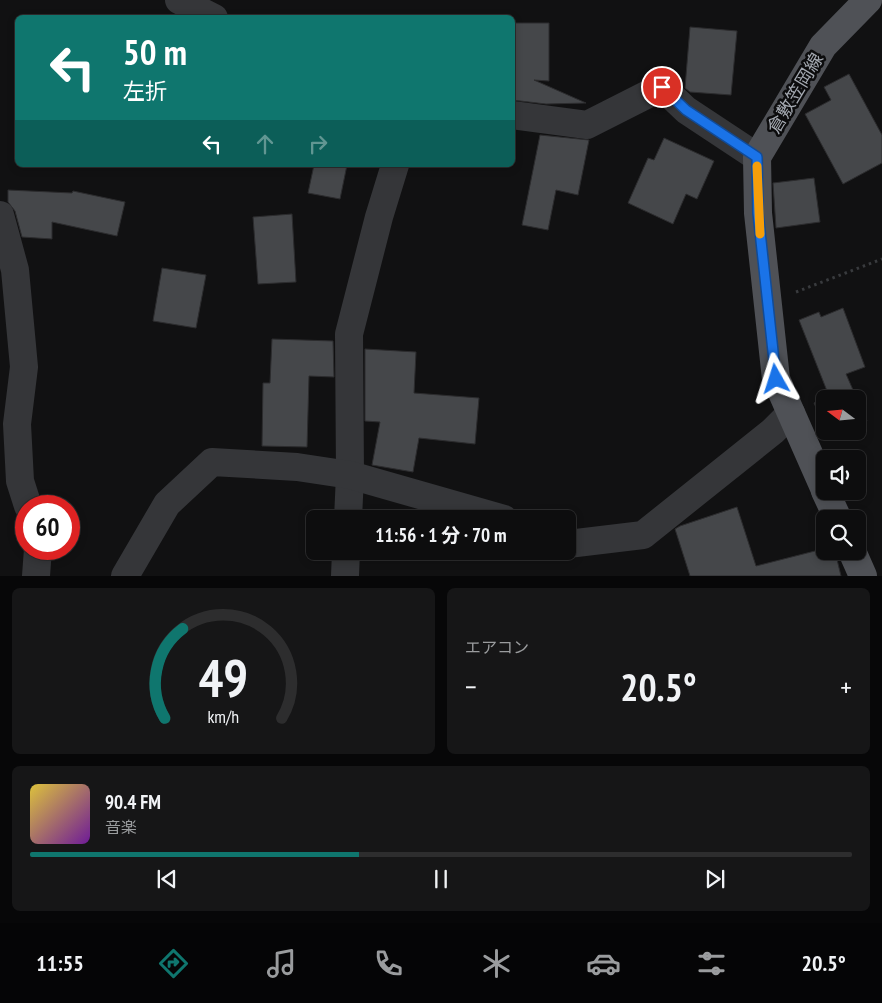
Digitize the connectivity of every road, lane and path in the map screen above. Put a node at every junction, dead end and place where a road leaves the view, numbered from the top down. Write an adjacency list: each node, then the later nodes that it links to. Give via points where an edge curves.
1 (178, 0): 3 (street)
2 (868, 0): 5 (main road, 倉敷笠岡線, via 823,46)
3 (208, 15)
4 (515, 115): 5 (street, via 587,125 662,87 686,110)
5 (757, 157): 9 (main road, via 758,213)
6 (394, 167): 12 (street, via 349,334)
7 (0, 215): 13 (street, via 15,270 24,367 17,424 20,481)
8 (882, 259): 9 (path)
9 (768, 305): 10 (main road, via 776,379)
10 (791, 414): 11 (main road); 16 (street, via 643,535)
11 (816, 471)
12 (350, 475): 14 (street); 15 (street); 21 (street, via 297,467 212,462 167,504)
13 (24, 495)
14 (348, 510)
15 (472, 510)
16 (576, 543)
17 (37, 560): 20 (street)
18 (346, 560): 22 (street)
19 (856, 560): 23 (main road)
20 (36, 576)
21 (125, 576)
22 (345, 576)
23 (863, 576)

